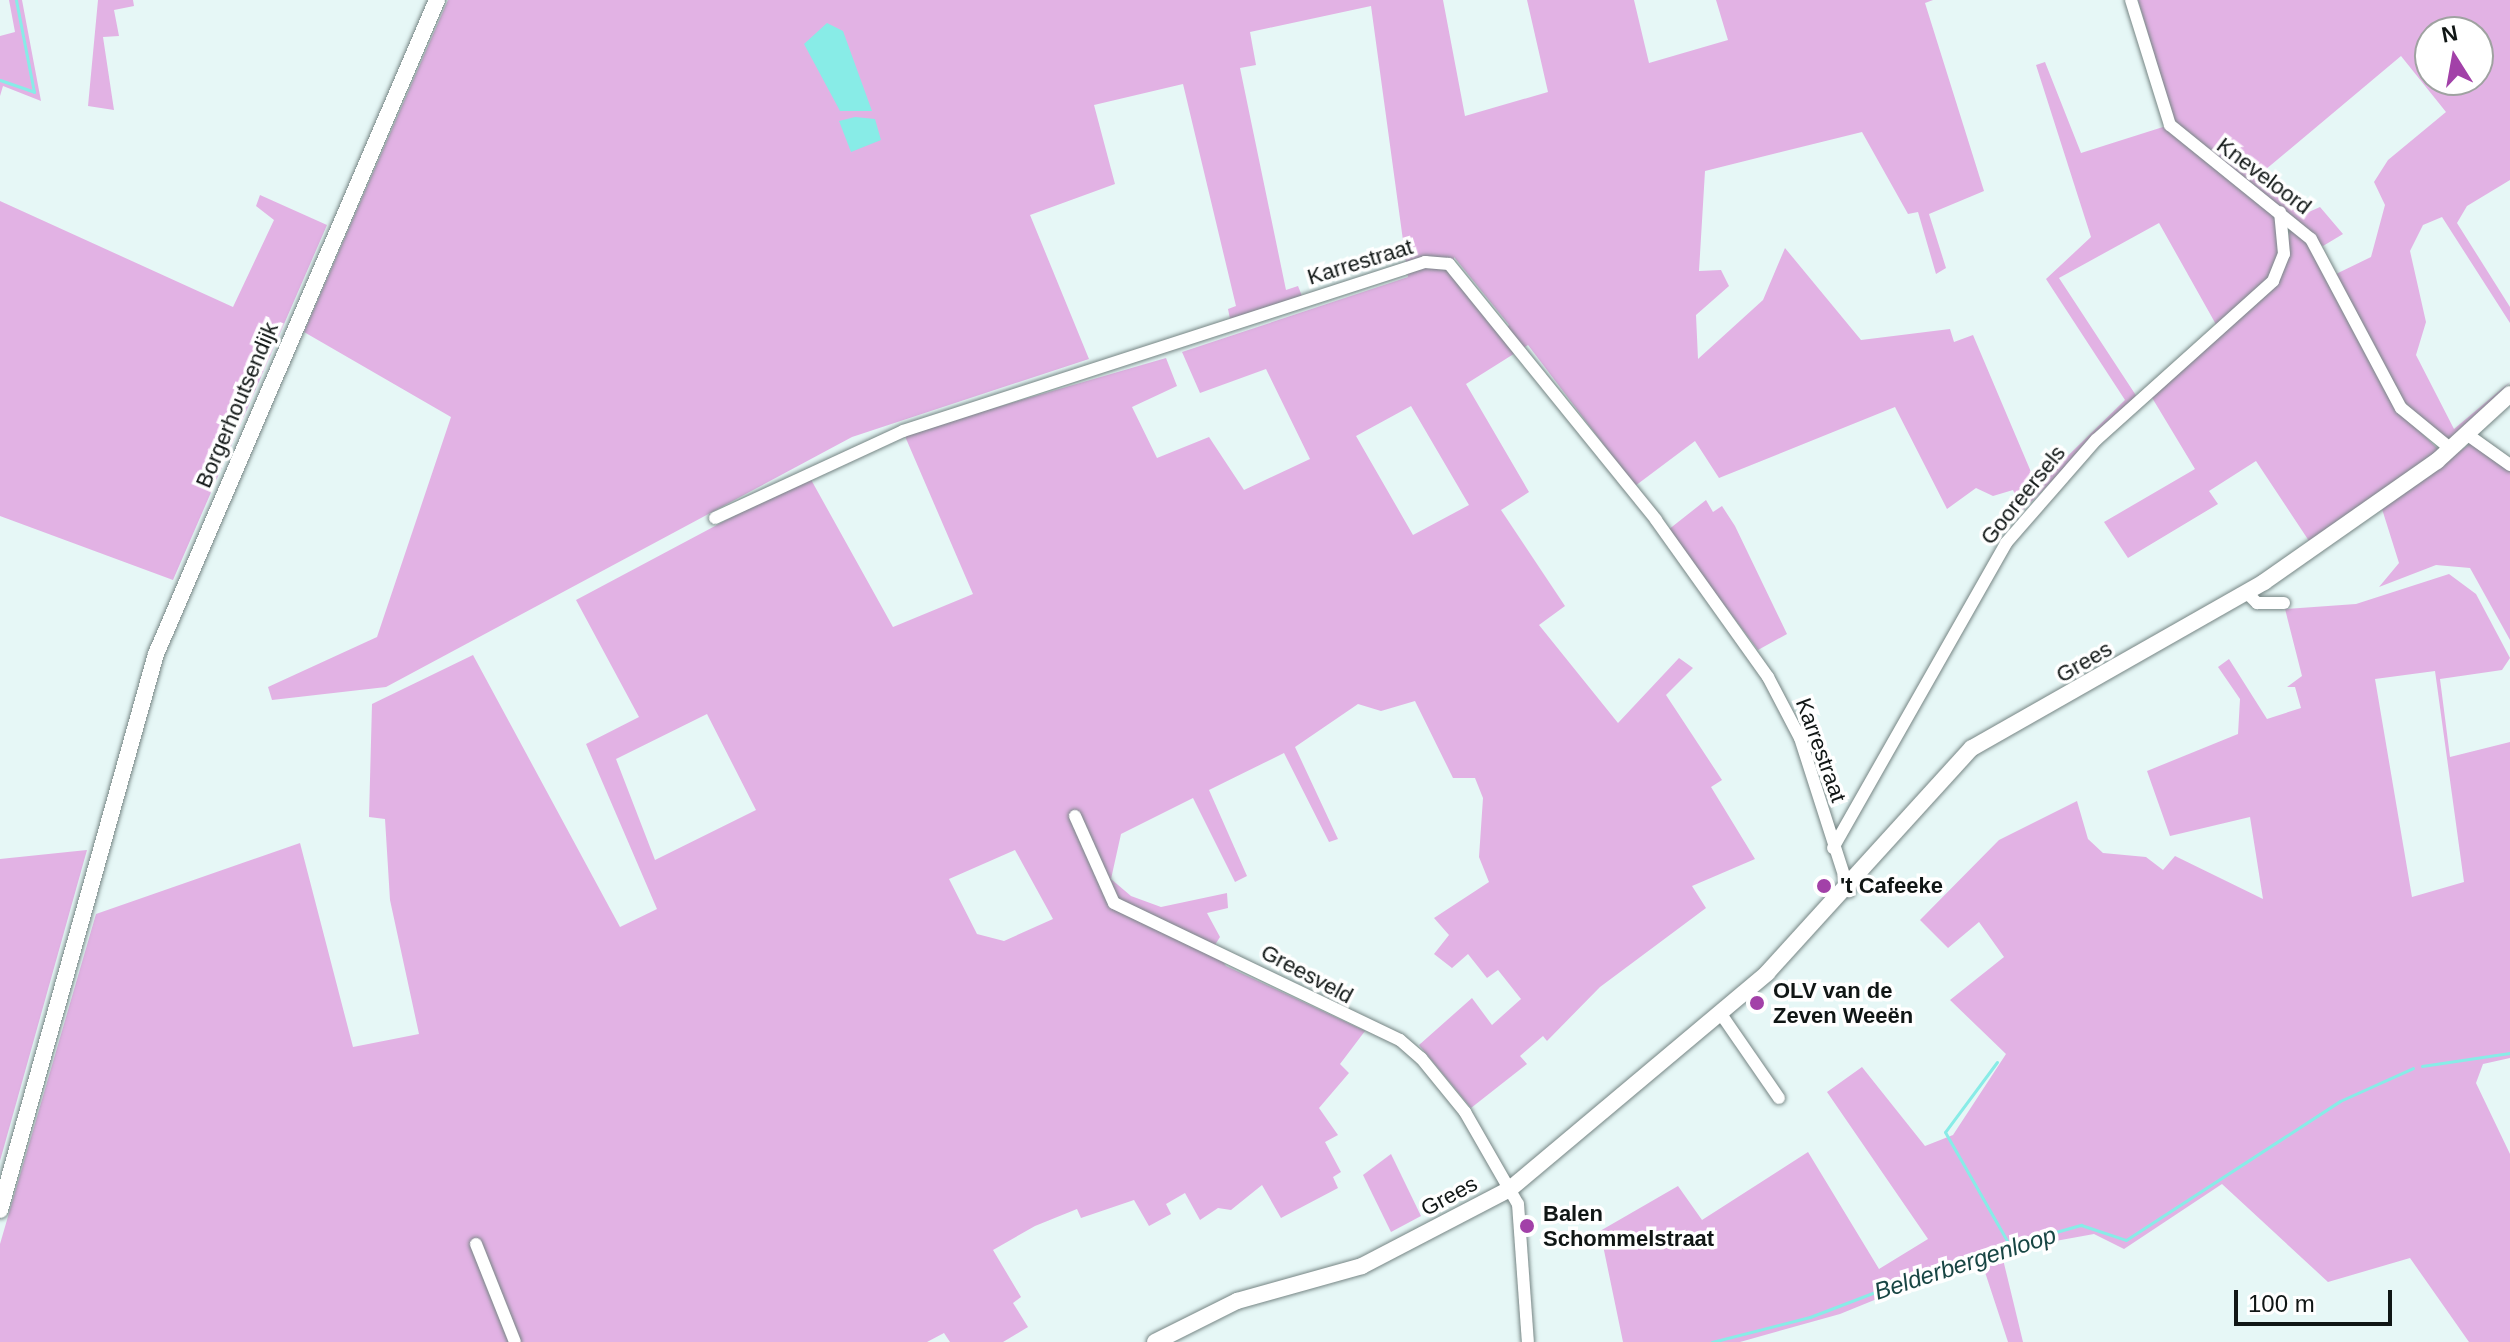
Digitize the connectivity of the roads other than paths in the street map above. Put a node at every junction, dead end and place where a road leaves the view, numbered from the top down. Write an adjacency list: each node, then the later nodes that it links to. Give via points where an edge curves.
1 (437, 0): 17 (street, Borgerhoutsendijk, via 173,608)
2 (2131, 0): 3 (street, Kneveloord, via 2170,125)
3 (2280, 212): 6 (street, Kneveloord, via 2320,252 2401,408); 12 (street, Gooreersels, via 2284,254 2273,281 2096,440 2006,543)
4 (2510, 394): 5 (street, Grees)
5 (2468, 435): 6 (street, Grees); 7 (street)
6 (2451, 449): 9 (street, Grees)
7 (2510, 465)
8 (715, 518): 12 (street, Karrestraat, via 874,441 1437,260 1458,272 1734,624 1792,718)
9 (2246, 592): 10 (street, via 2257,603); 13 (street, Grees, via 1972,748)
10 (2284, 603)
11 (1075, 816): 16 (street, Greesveld, via 1114,903 1412,1049 1455,1097)
12 (1833, 848): 13 (street, Karrestraat)
13 (1849, 891): 14 (street, Grees)
14 (1721, 1014): 15 (street); 16 (street, Grees)
15 (1779, 1098)
16 (1510, 1189): 20 (street, Grees, via 1362,1266 1237,1301); 21 (street, Greesveld, via 1521,1214)
17 (0, 1210)
18 (476, 1244): 19 (street)
19 (515, 1342)
20 (1155, 1342)
21 (1528, 1342)

